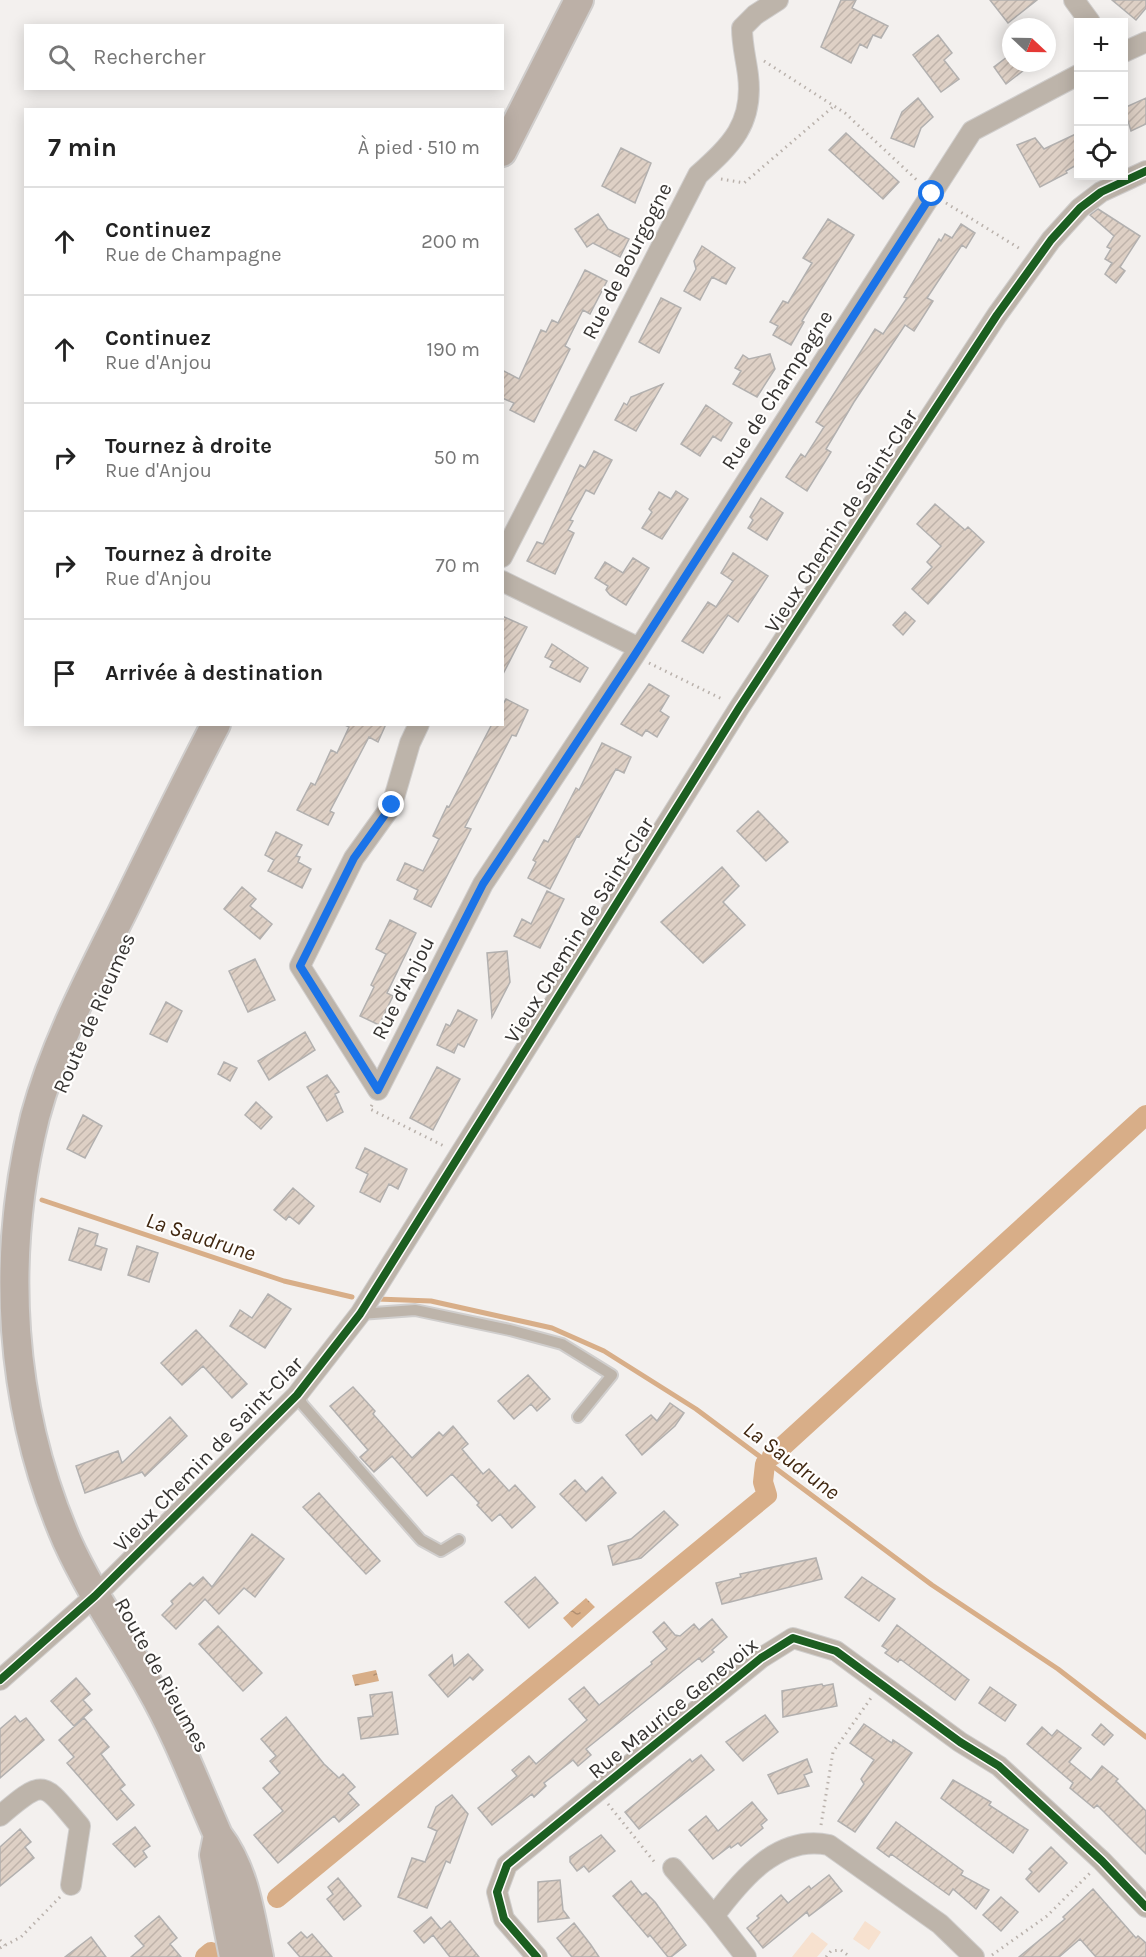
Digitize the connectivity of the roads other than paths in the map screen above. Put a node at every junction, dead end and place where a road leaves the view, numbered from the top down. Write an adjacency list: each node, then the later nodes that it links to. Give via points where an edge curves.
1 (778, 0): 10 (street, Rue de Bourgogne, via 742,28 748,87 743,126 698,175)
2 (1074, 0): 4 (street)
3 (577, 5): 8 (main road)
4 (1087, 18)
5 (1146, 42): 6 (street)
6 (1128, 50)
7 (1074, 77): 12 (street, Rue de Champagne, via 972,131)
8 (504, 148)
9 (1146, 171): 16 (street, Vieux Chemin de Saint-Clar, via 1101,192 1080,208 1037,259 739,708)
10 (504, 553)
11 (504, 582): 12 (street)
12 (636, 652): 14 (street, Rue d'Anjou, via 483,884 378,1090 300,966 354,858 392,805)
13 (215, 726): 15 (main road, Route de Rieumes, via 94,969 46,1081 18,1207)
14 (418, 726)
15 (6, 1300): 20 (main road, Route de Rieumes, via 36,1452 68,1542)
16 (360, 1314): 17 (street, Vieux Chemin de Saint-Clar); 18 (lane, via 415,1310 562,1344 612,1376)
17 (297, 1395): 19 (lane, via 421,1540 441,1551); 20 (street, Vieux Chemin de Saint-Clar)
18 (578, 1417)
19 (459, 1540)
20 (95, 1596): 21 (street, Vieux Chemin de Saint-Clar); 23 (main road, Route de Rieumes, via 152,1690)
21 (0, 1680)
22 (0, 1816): 25 (street, via 28,1792 44,1789 52,1793 80,1826)
23 (218, 1834): 28 (main road, Route de Rieumes, via 214,1855); 29 (main road, Route de Rieumes, via 240,1872)
24 (673, 1868): 27 (street)
25 (71, 1885)
26 (1146, 1907): 30 (street, Rue Maurice Genevoix, via 999,1766 836,1651 793,1638 761,1658 507,1865 497,1892 504,1919)
27 (714, 1916): 31 (street); 32 (street, via 743,1878 788,1846 818,1843 828,1845 940,1924)
28 (234, 1957)
29 (259, 1957)
30 (537, 1957)
31 (746, 1957)
32 (974, 1957)

